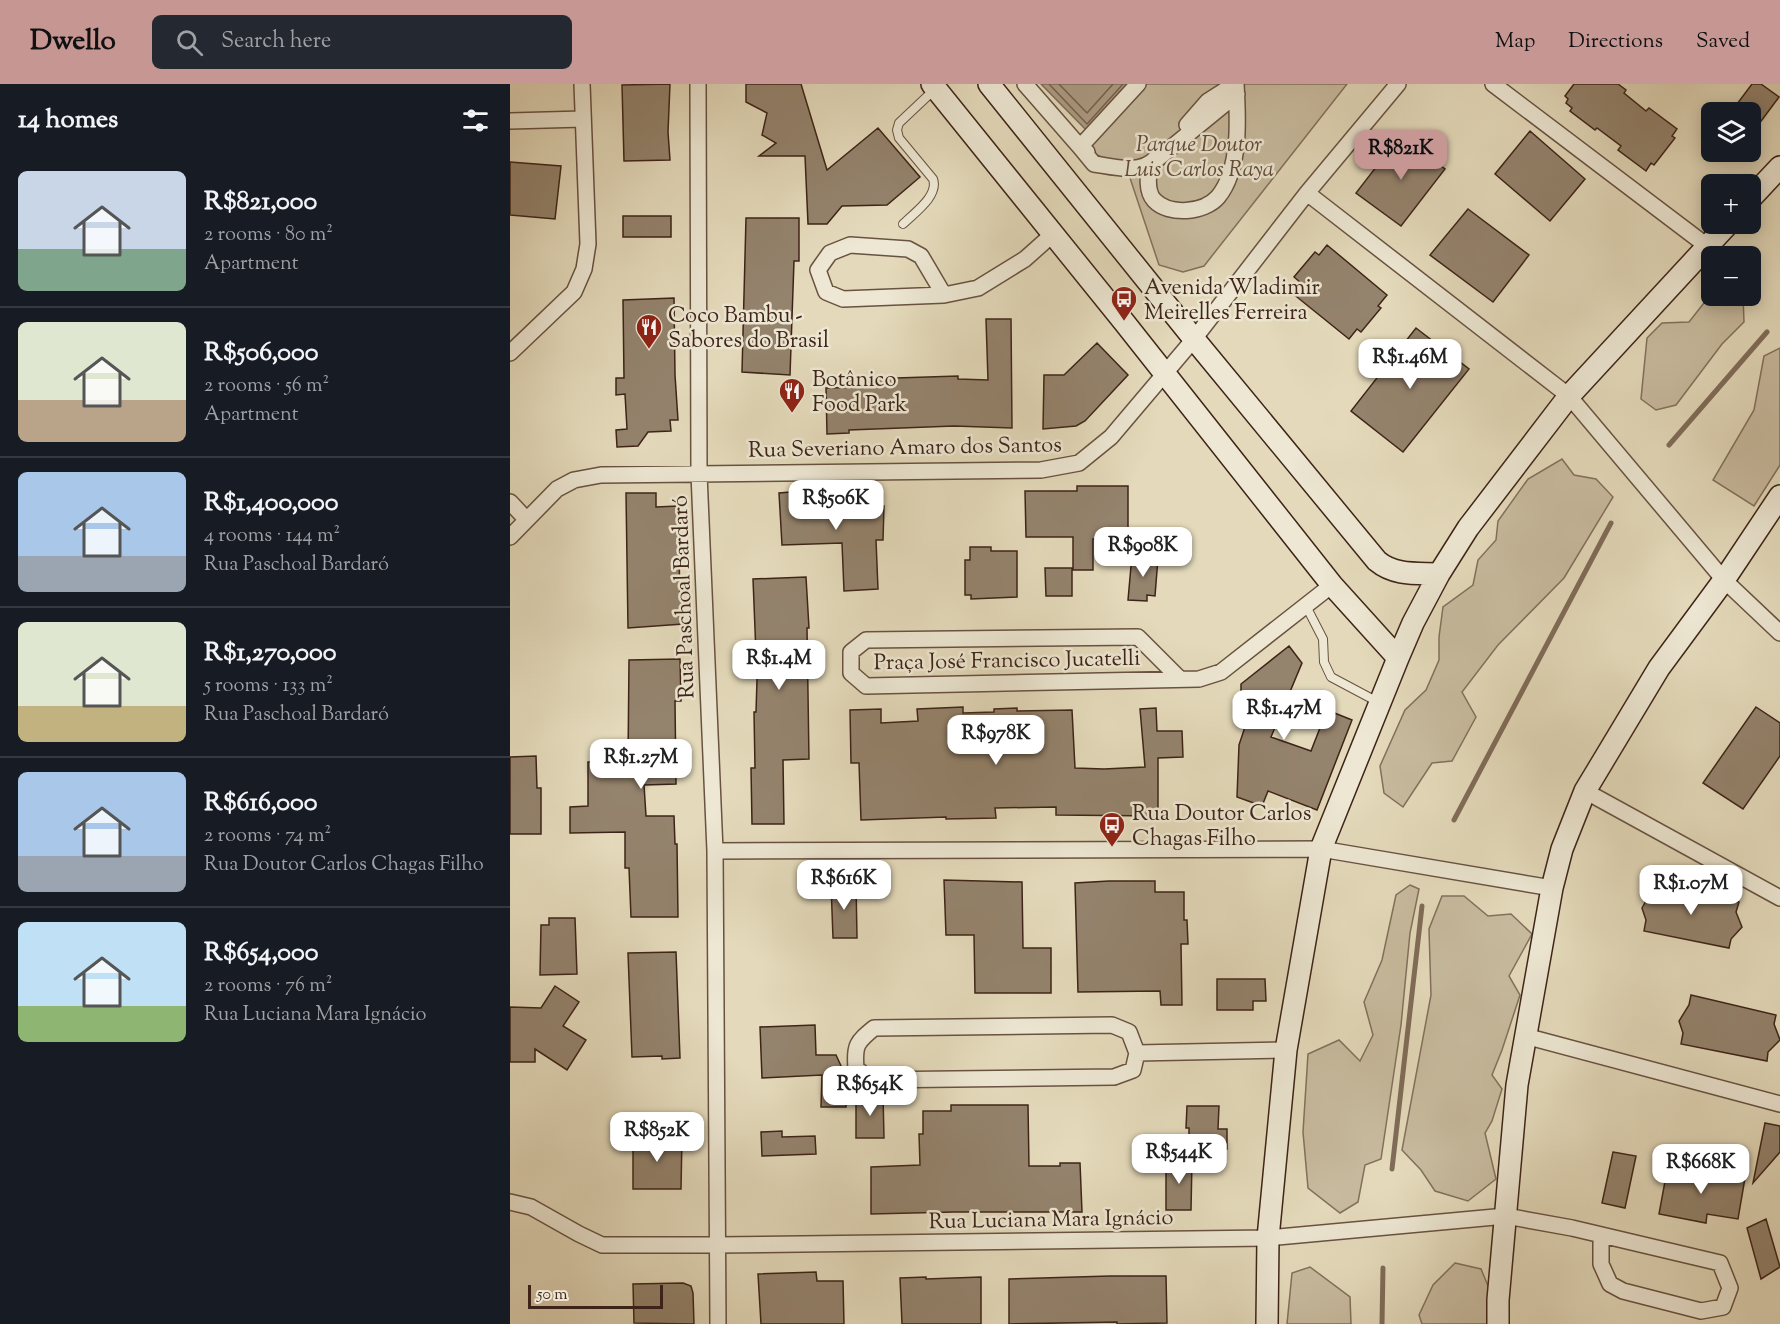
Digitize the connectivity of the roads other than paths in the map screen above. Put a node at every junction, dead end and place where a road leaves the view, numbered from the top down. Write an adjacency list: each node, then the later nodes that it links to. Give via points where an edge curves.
1 (582, 84): 10 (street)
2 (698, 84): 27 (street, Rua Paschoal Bardaró)
3 (989, 84): 23 (main road)
4 (1025, 84): 12 (street)
5 (1138, 84): 12 (street)
6 (1398, 84): 16 (street, Rua Severiano Amaro dos Santos)
7 (1493, 84): 20 (street)
8 (934, 86): 17 (lane, via 897,130 936,186); 18 (main road)
9 (1234, 87): 13 (street); 13 (street, via 1238,122 1235,152 1229,178 1217,198 1198,209 1169,210 1153,200 1148,180)
10 (583, 119): 11 (street); 24 (street, via 588,244 584,269 574,292)
11 (510, 121)
12 (1080, 147): 13 (street, via 1102,163 1140,170)
13 (1150, 165)
14 (1780, 167): 15 (main road)
15 (1761, 187)
16 (1307, 193): 23 (street, Rua Severiano Amaro dos Santos); 26 (street)
17 (903, 224)
18 (1053, 234): 22 (street, via 1025,259 978,288); 25 (main road)
19 (1718, 234): 20 (main road)
20 (1707, 246)
21 (1701, 253): 26 (main road)
22 (944, 295): 22 (street, via 843,299 826,292 818,270 830,253 850,245 908,249 921,256)
23 (1194, 339): 25 (street, Rua Severiano Amaro dos Santos); 32 (main road, via 1377,561 1399,573)
24 (510, 353)
25 (1165, 373): 27 (street, Rua Severiano Amaro dos Santos, via 1112,437 1079,464 1041,470); 34 (main road)
26 (1569, 396): 32 (main road, via 1468,528); 33 (street)
27 (699, 474): 30 (street, Rua Severiano Amaro dos Santos, via 601,475 574,480 557,489); 42 (street, Rua Paschoal Bardaró)
28 (1780, 496): 33 (main road)
29 (510, 502): 30 (street)
30 (526, 519): 31 (street, Rua Severiano Amaro dos Santos)
31 (510, 537)
32 (1440, 574): 37 (main road)
33 (1725, 580): 36 (street); 40 (main road, via 1659,668)
34 (1332, 585): 35 (street, Praça José Francisco Jucatelli); 37 (main road)
35 (1306, 606): 38 (street, Praça José Francisco Jucatelli, via 1221,672 1199,679); 39 (lane, via 1323,639 1324,662 1331,677)
36 (1780, 633)
37 (1398, 658): 39 (main road)
38 (1180, 679): 38 (street, Praça José Francisco Jucatelli, via 866,686 851,673 851,652 866,640 1138,637)
39 (1380, 702): 41 (main road)
40 (1585, 791): 43 (main road, via 1562,849); 44 (street)
41 (1321, 849): 42 (street); 43 (street); 46 (main road)
42 (715, 851): 53 (street, Rua Paschoal Bardaró)
43 (1552, 888): 45 (main road)
44 (1780, 898)
45 (1525, 1036): 48 (street); 50 (main road)
46 (1286, 1050): 47 (street); 52 (main road)
47 (1137, 1053): 47 (street, via 1129,1032 1112,1025 874,1028 854,1050 856,1068 870,1080 1114,1077 1133,1070)
48 (1780, 1104)
49 (510, 1202): 53 (street, Rua Luciana Mara Ignácio, via 531,1207 602,1245)
50 (1506, 1216): 51 (street, Rua Luciana Mara Ignácio); 52 (street, Rua Luciana Mara Ignácio); 56 (main road)
51 (1601, 1235): 51 (street, Rua Luciana Mara Ignácio, via 1601,1264 1610,1284 1623,1291 1701,1311 1723,1307 1730,1288 1720,1263)
52 (1268, 1238): 53 (street, Rua Luciana Mara Ignácio); 55 (main road)
53 (717, 1245): 54 (street, Rua Paschoal Bardaró)
54 (718, 1324)
55 (1267, 1324)
56 (1498, 1324)

